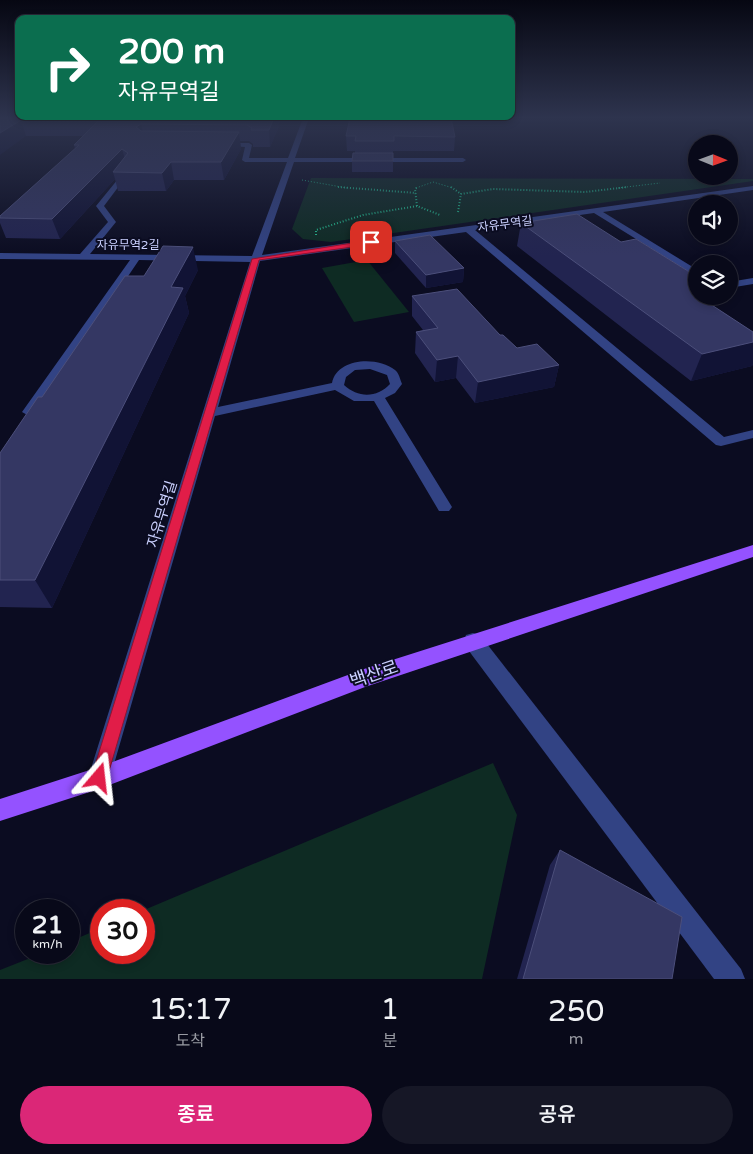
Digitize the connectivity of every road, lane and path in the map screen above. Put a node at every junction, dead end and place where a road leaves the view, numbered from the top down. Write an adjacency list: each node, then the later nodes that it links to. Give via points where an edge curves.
1 (290, 164): 3 (street, 자유무역길)
2 (127, 170): 15 (street, via 100,206 112,222)
3 (286, 176): 6 (path, via 332,187); 17 (street, 자유무역길)
4 (662, 183): 7 (path, via 585,192 493,189)
5 (752, 189): 9 (street, 자유무역길)
6 (416, 193): 7 (path, via 415,189 422,183 435,182 447,183); 8 (path)
7 (461, 194): 10 (path, via 459,212)
8 (417, 206): 11 (path); 13 (path, via 364,215 316,230)
9 (596, 211): 12 (street, 자유무역길); 18 (street)
10 (450, 213)
11 (441, 215)
12 (468, 229): 13 (street, 자유무역길); 25 (street, via 721,442)
13 (313, 251): 17 (street, 자유무역길)
14 (0, 256): 15 (street, 자유무역2길)
15 (83, 257): 16 (street, 자유무역2길)
16 (136, 258): 17 (street, 자유무역2길); 24 (street)
17 (256, 259): 23 (street, 자유무역길)
18 (688, 268)
19 (753, 281): 20 (street)
20 (738, 284)
21 (338, 386): 22 (street, via 358,398); 22 (street, via 338,380 345,371 361,365 379,366 392,373 396,384); 23 (street)
22 (378, 397): 26 (street)
23 (209, 413): 29 (street, 자유무역길)
24 (23, 421)
25 (753, 434)
26 (444, 506)
27 (753, 552): 28 (main road, 백산로)
28 (473, 641): 29 (main road, 백산로, via 364,678); 31 (street)
29 (99, 778): 30 (main road, 백산로)
30 (0, 810)
31 (730, 979)

